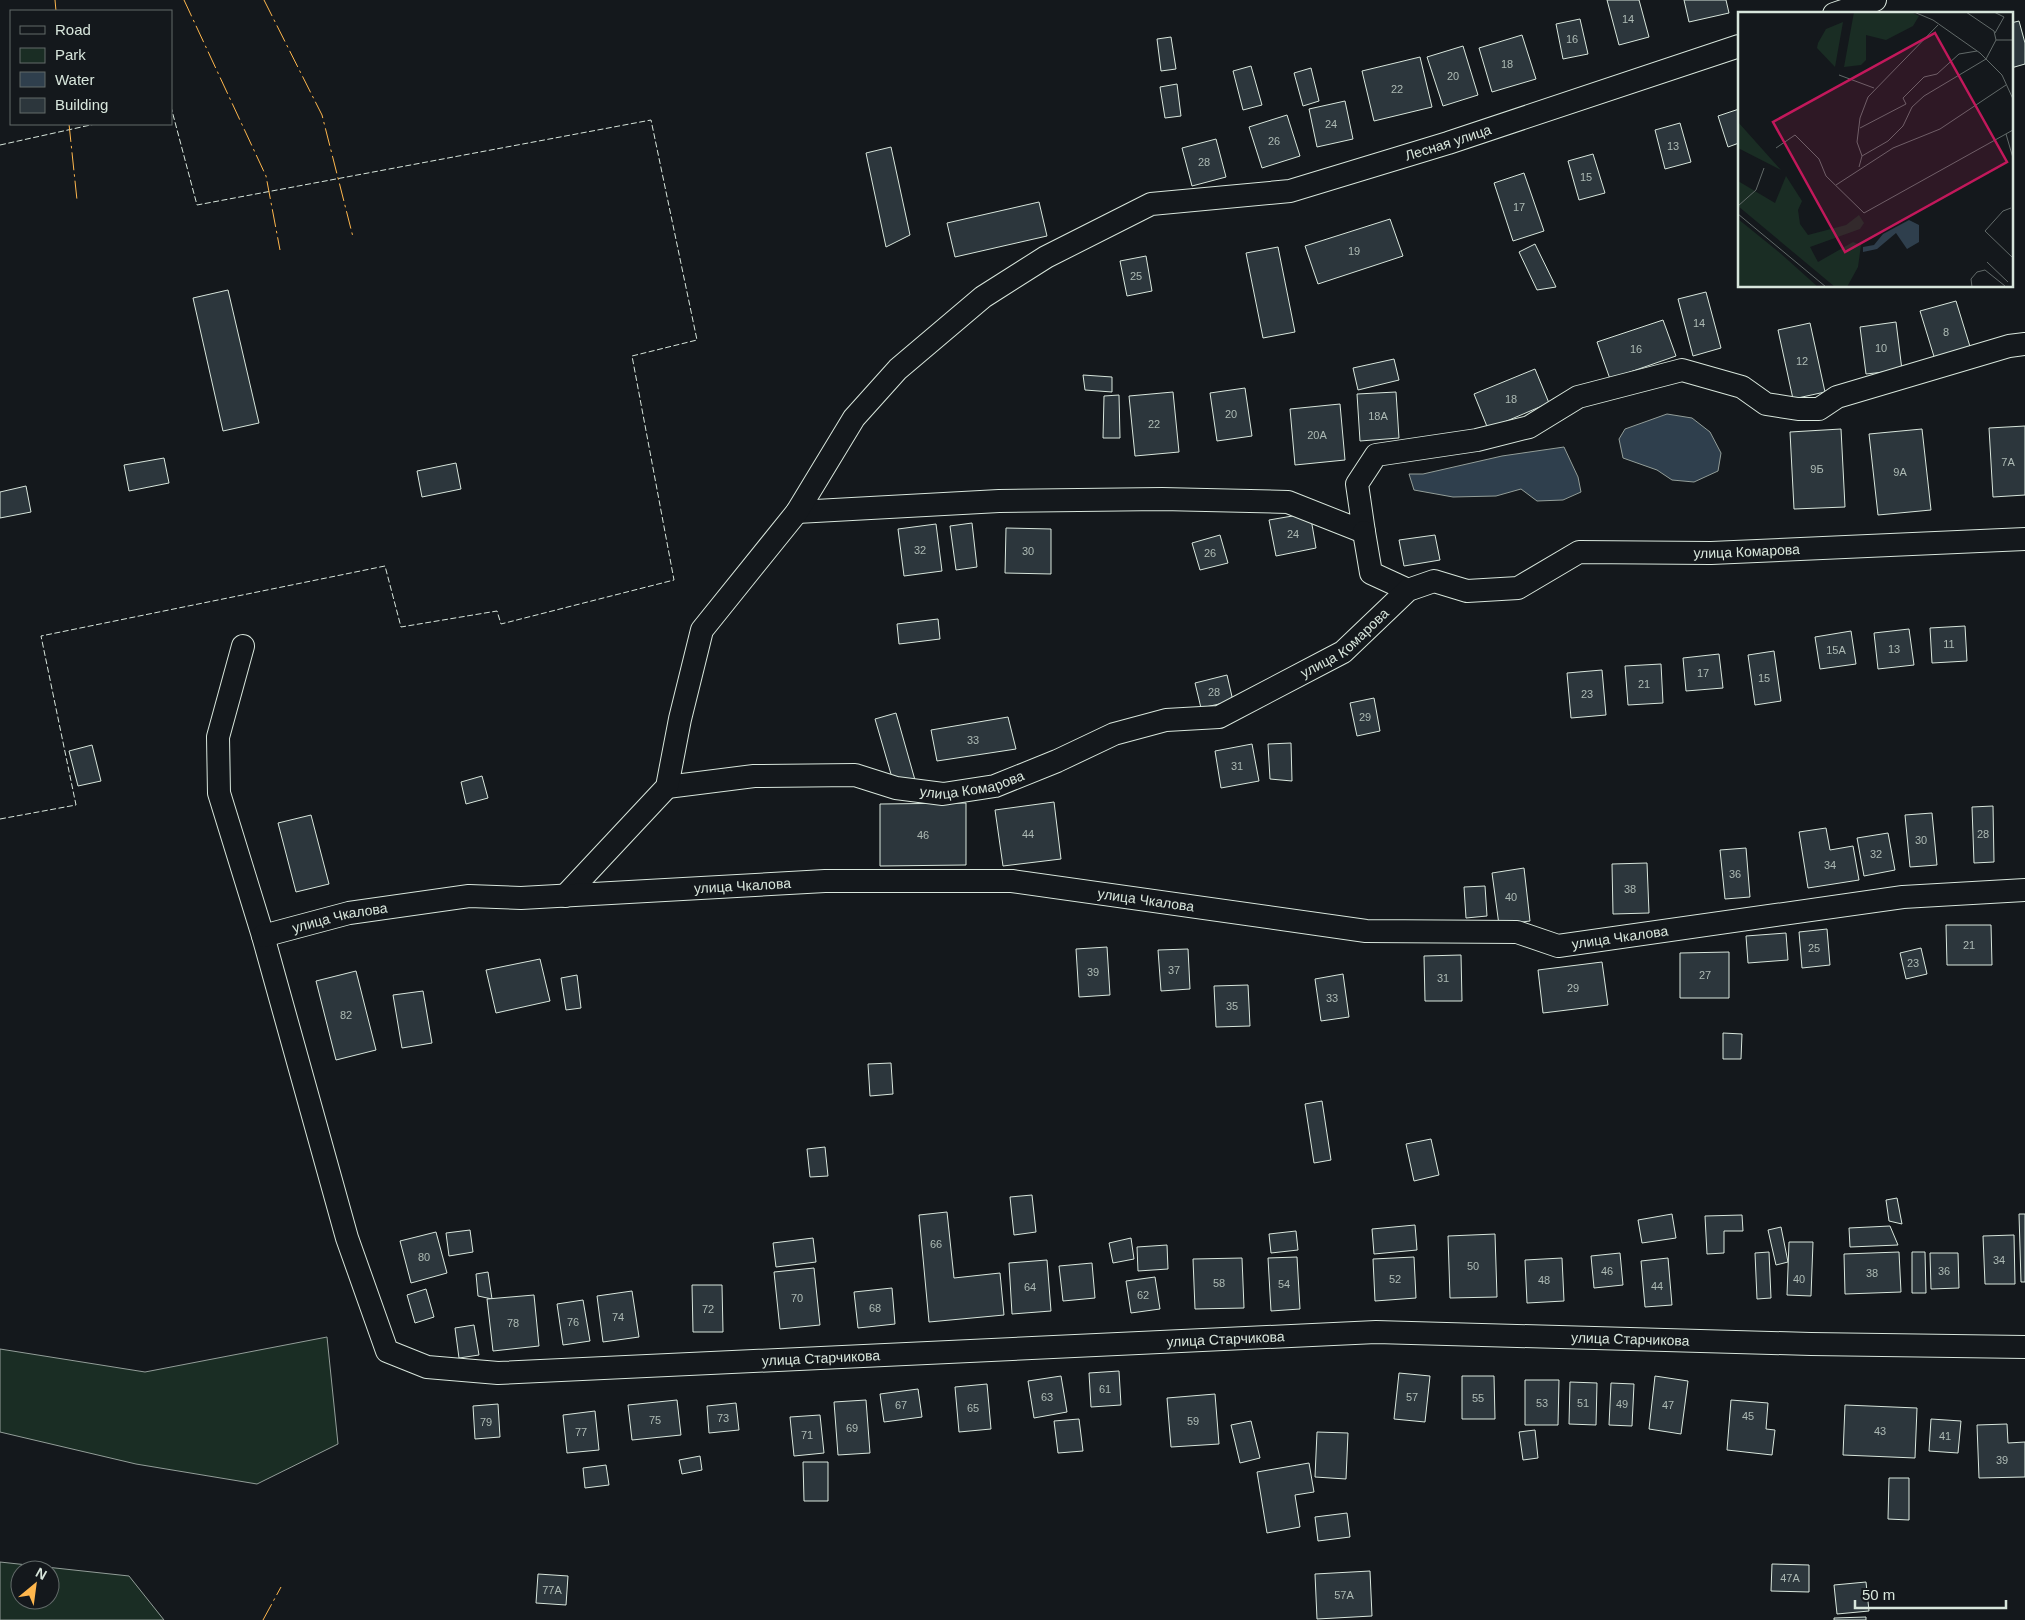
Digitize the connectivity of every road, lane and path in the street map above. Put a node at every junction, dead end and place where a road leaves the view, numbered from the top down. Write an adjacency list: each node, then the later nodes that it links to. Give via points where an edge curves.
1 (1874, 0): 2 (street)
2 (1840, 12)
3 (1738, 46): 5 (street, Лесная улица, via 1448,143 1290,191 1150,204 1046,257 983,297 898,369 854,418)
4 (2025, 344): 6 (street, via 1837,397 1819,409 1766,404 1742,386 1682,370 1578,397 1530,426 1477,440 1376,455 1357,484)
5 (797, 512): 6 (street, via 999,501 1162,499 1288,502); 10 (street, via 702,630)
6 (1364, 532): 8 (street, via 1371,573)
7 (2025, 539): 8 (street, улица Комарова, via 1711,553 1579,552 1518,588 1467,591 1434,581)
8 (1408, 590): 10 (street, улица Комарова, via 1343,652 1219,717 1166,720 1114,734 995,786 943,794 896,788 855,775 837,775 754,776)
9 (242, 646): 13 (street, улица Старчикова, via 218,737 220,793)
10 (667, 787): 12 (street)
11 (2025, 890): 12 (street, улица Чкалова, via 1903,897 1558,946 1517,932 1366,931 1012,881 825,880)
12 (565, 896): 13 (street, улица Чкалова, via 469,896 349,913)
13 (263, 936): 14 (street, улица Старчикова, via 347,1238 387,1351 426,1367 498,1373 1376,1332 1811,1344)
14 (2025, 1346)

